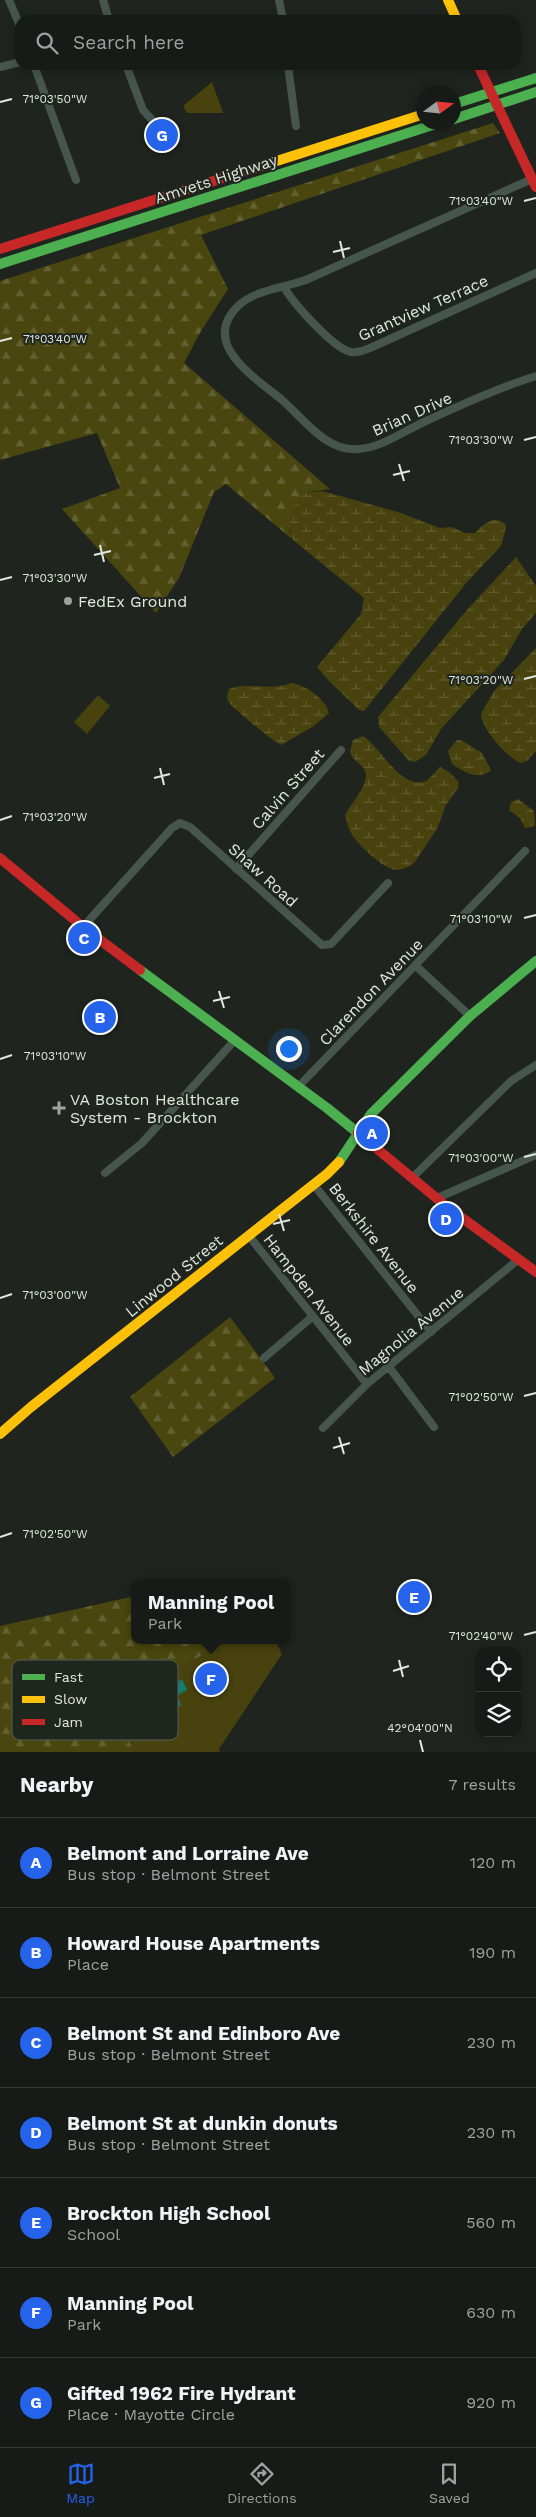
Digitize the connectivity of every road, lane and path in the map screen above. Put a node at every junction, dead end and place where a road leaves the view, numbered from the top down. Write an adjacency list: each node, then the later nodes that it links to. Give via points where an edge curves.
1 (10, 0): 5 (street)
2 (103, 0): 6 (street)
3 (279, 0): 7 (street)
4 (448, 0): 8 (main road)
5 (16, 15)
6 (108, 15)
7 (282, 15)
8 (455, 15)
9 (15, 63): 10 (street)
10 (0, 67)
11 (36, 70): 23 (street)
12 (128, 70): 20 (street, via 140,106)
13 (289, 70): 21 (street)
14 (480, 70): 24 (main road)
15 (536, 78): 17 (main road)
16 (536, 92): 19 (main road)
17 (461, 102)
18 (416, 117): 25 (main road, Amvets Highway)
19 (461, 117)
20 (154, 122)
21 (296, 126)
22 (417, 130): 26 (main road, Amvets Highway)
23 (76, 180)
24 (534, 183): 28 (street)
25 (0, 249)
26 (0, 264)
27 (536, 273): 28 (street, Grantview Terrace, via 356,352 343,348 304,316)
28 (284, 287): 29 (street, Brian Drive, via 254,296 241,304 230,318 226,332 232,355 324,439 337,446 352,450 370,448 427,420)
29 (536, 376)
30 (340, 750): 33 (street, Calvin Street)
31 (525, 850): 37 (street, Clarendon Avenue)
32 (0, 858): 35 (main road)
33 (236, 869): 34 (street, Shaw Road, via 316,941 326,946); 35 (street, Shaw Road, via 182,823 172,828)
34 (388, 883)
35 (83, 927): 39 (main road)
36 (536, 961): 38 (main road, Linwood Street)
37 (416, 966): 38 (street); 41 (street, Clarendon Avenue)
38 (470, 1016): 42 (main road, Linwood Street, via 371,1114)
39 (234, 1041): 41 (main road); 44 (street, via 142,1142)
40 (536, 1065): 45 (street, via 511,1081)
41 (298, 1086): 42 (main road)
42 (360, 1134): 45 (main road); 46 (main road, Linwood Street, via 339,1162)
43 (536, 1155): 47 (street)
44 (105, 1173)
45 (413, 1177): 47 (main road)
46 (314, 1185): 48 (main road, Linwood Street); 52 (street, Berkshire Avenue)
47 (437, 1198): 49 (main road)
48 (249, 1236): 51 (street, Hampden Avenue); 58 (main road, Linwood Street)
49 (519, 1260): 50 (main road); 52 (street, Magnolia Avenue)
50 (536, 1272)
51 (312, 1317): 53 (street); 55 (street, Hampden Avenue)
52 (431, 1332): 54 (street, Magnolia Avenue)
53 (264, 1358)
54 (389, 1366): 55 (street, Magnolia Avenue); 56 (street)
55 (367, 1384): 57 (street, Magnolia Avenue)
56 (434, 1427)
57 (322, 1428)
58 (0, 1434)

